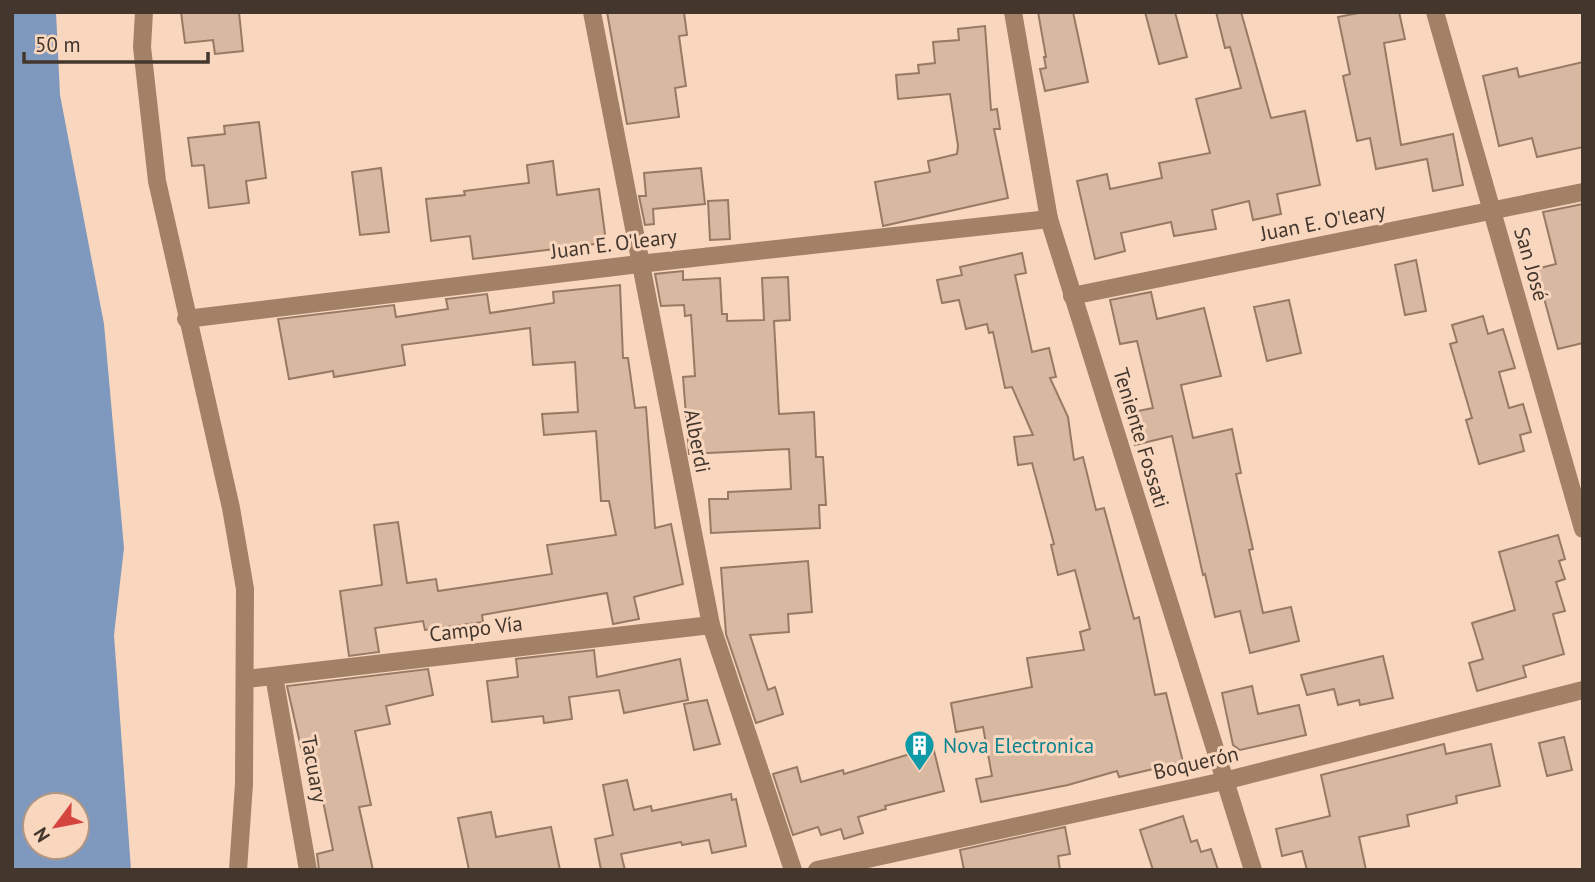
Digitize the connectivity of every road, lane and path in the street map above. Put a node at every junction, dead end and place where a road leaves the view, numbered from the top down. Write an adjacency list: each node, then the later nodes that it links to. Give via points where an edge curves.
1 (144, 12): 10 (street, via 142,47 157,181)
2 (592, 12): 8 (street, Alberdi)
3 (1013, 12): 7 (street, Teniente Fossati)
4 (1435, 12): 6 (street, San José)
5 (1583, 192): 6 (street, Juan E. O'leary)
6 (1492, 211): 9 (street, Juan E. O'leary); 11 (street, San José)
7 (1049, 219): 8 (street, Juan E. O'leary); 9 (street, Teniente Fossati)
8 (639, 264): 10 (street, Juan E. O'leary); 12 (street, Alberdi)
9 (1072, 296): 16 (street, Teniente Fossati)
10 (186, 319): 14 (street, via 231,508 245,589)
11 (1583, 529)
12 (711, 625): 13 (street, Campo Vía); 19 (street, Alberdi)
13 (274, 676): 14 (street, Campo Vía); 18 (street, Tacuary)
14 (246, 679): 17 (street)
15 (1583, 690): 16 (street, Boquerón)
16 (1224, 780): 20 (street, Boquerón); 21 (street, Teniente Fossati)
17 (238, 870)
18 (308, 870)
19 (793, 870)
20 (817, 870)
21 (1253, 870)

